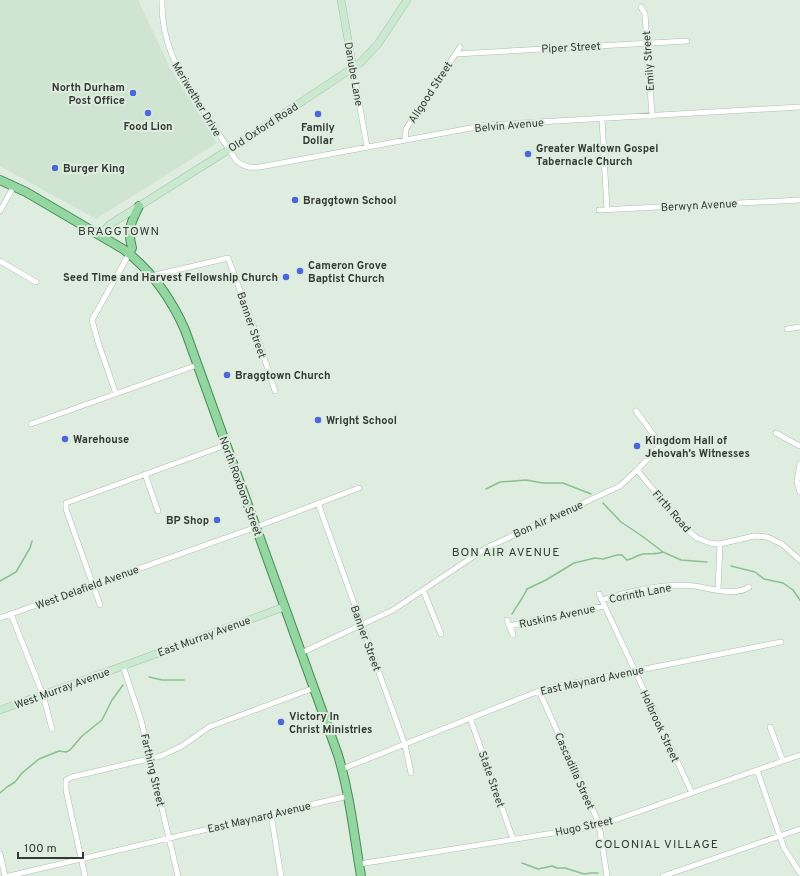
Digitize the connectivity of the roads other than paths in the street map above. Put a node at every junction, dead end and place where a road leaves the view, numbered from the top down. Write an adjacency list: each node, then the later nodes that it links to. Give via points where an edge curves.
1 (162, 0): 15 (street, Meriwether Drive, via 163,26 173,59)
2 (341, 0): 9 (street, Danube Lane)
3 (407, 0): 9 (street, Old Oxford Road, via 371,53)
4 (641, 7): 6 (street, Emily Street, via 645,14)
5 (687, 41): 6 (street, Piper Street)
6 (647, 44): 8 (street, Piper Street); 11 (street, Emily Street)
7 (460, 47): 8 (street, Allgood Street)
8 (456, 54): 13 (street, Allgood Street, via 406,129)
9 (353, 68): 14 (street, Danube Lane); 15 (street, Old Oxford Road)
10 (800, 107): 11 (street, Belvin Avenue)
11 (652, 116): 12 (street, Belvin Avenue)
12 (602, 119): 13 (street, Belvin Avenue, via 487,125); 21 (street)
13 (405, 140): 14 (street, Belvin Avenue)
14 (367, 147): 15 (street, Belvin Avenue, via 251,168 240,164)
15 (228, 149): 19 (street, Old Oxford Road)
16 (0, 180): 17 (main road, North Roxboro Street)
17 (14, 186): 22 (street); 23 (main road, North Roxboro Street)
18 (800, 200): 21 (street, Berwyn Avenue)
19 (139, 206): 23 (street, Old Oxford Road, via 107,227); 24 (main road, via 130,226 132,248)
20 (599, 210): 21 (street, Berwyn Avenue)
21 (607, 210)
22 (0, 211)
23 (100, 235): 24 (main road, North Roxboro Street)
24 (129, 254): 26 (main road, North Roxboro Street); 32 (street, via 92,320)
25 (0, 261): 27 (street)
26 (151, 276): 30 (main road, North Roxboro Street, via 176,311); 31 (street, Banner Street, via 228,258)
27 (36, 282)
28 (800, 327): 29 (street)
29 (787, 329)
30 (197, 365): 32 (street); 36 (main road, North Roxboro Street)
31 (275, 391)
32 (116, 394): 34 (street)
33 (636, 410): 39 (street, Bon Air Avenue, via 661,445)
34 (31, 424)
35 (776, 433): 37 (street)
36 (226, 445): 40 (street); 45 (main road, North Roxboro Street)
37 (800, 446)
38 (800, 464): 42 (street, via 797,480)
39 (637, 470): 46 (street, Firth Road, via 692,535 710,543); 50 (street, Bon Air Avenue, via 623,484 486,548)
40 (145, 474): 44 (street); 48 (street, via 66,503)
41 (359, 488): 43 (street, West Delafield Avenue)
42 (800, 492)
43 (318, 503): 45 (street, West Delafield Avenue); 59 (street, Banner Street)
44 (158, 511)
45 (256, 526): 48 (street, West Delafield Avenue); 55 (main road, North Roxboro Street)
46 (720, 544): 47 (street, Firth Road, via 754,536 767,537 782,544); 51 (street)
47 (800, 560)
48 (93, 585): 54 (street); 56 (street, West Delafield Avenue)
49 (749, 587): 51 (street, Corinth Lane, via 739,592)
50 (423, 590): 59 (street, Bon Air Avenue, via 393,610); 61 (street)
51 (718, 590): 53 (street, Corinth Lane, via 671,585 644,590)
52 (599, 594): 53 (street, Holbrook Street)
53 (603, 603): 60 (street, Ruskins Avenue); 66 (street, Holbrook Street)
54 (100, 605)
55 (284, 606): 64 (main road, North Roxboro Street); 65 (street, East Murray Avenue)
56 (11, 614): 57 (street, West Delafield Avenue); 69 (street)
57 (0, 618)
58 (507, 620): 60 (street)
59 (361, 625): 64 (street, Bon Air Avenue); 74 (street, Banner Street)
60 (509, 626): 62 (street)
61 (441, 634)
62 (513, 635)
63 (781, 642): 66 (street, East Maynard Avenue)
64 (301, 653): 67 (main road, North Roxboro Street)
65 (123, 666): 69 (street, West Murray Avenue); 76 (street, Farthing Street)
66 (634, 671): 68 (street, East Maynard Avenue); 81 (street, Holbrook Street)
67 (314, 688): 76 (street, via 209,727 182,746); 78 (main road, North Roxboro Street)
68 (539, 691): 71 (street, East Maynard Avenue); 84 (street, Cascadilla Street)
69 (43, 695): 70 (street, West Murray Avenue); 73 (street)
70 (0, 710)
71 (470, 718): 74 (street, East Maynard Avenue); 88 (street, State Street)
72 (770, 727): 77 (street)
73 (52, 729)
74 (405, 745): 78 (street, East Maynard Avenue); 80 (street, Banner Street)
75 (800, 755): 77 (street, Hugo Street)
76 (151, 759): 87 (street, Farthing Street); 90 (street, via 66,780)
77 (783, 761): 79 (street, Hugo Street)
78 (342, 769): 82 (main road, North Roxboro Street)
79 (757, 770): 81 (street, Hugo Street); 86 (street)
80 (411, 774)
81 (692, 793): 84 (street, Hugo Street)
82 (348, 796): 83 (street, East Maynard Avenue); 91 (main road, North Roxboro Street)
83 (270, 814): 87 (street, East Maynard Avenue); 97 (street)
84 (598, 825): 88 (street, Hugo Street); 99 (street, Cascadilla Street)
85 (800, 829): 86 (street)
86 (780, 836): 92 (street, via 789,857); 100 (street)
87 (169, 838): 90 (street, East Maynard Avenue); 96 (street, Farthing Street)
88 (513, 839): 91 (street, Hugo Street)
89 (0, 854): 93 (street)
90 (81, 859): 94 (street, East Maynard Avenue); 95 (street)
91 (359, 864): 98 (main road, North Roxboro Street)
92 (800, 873)
93 (5, 876)
94 (9, 876)
95 (85, 876)
96 (178, 876)
97 (281, 876)
98 (361, 876)
99 (607, 876)
100 (664, 876)

